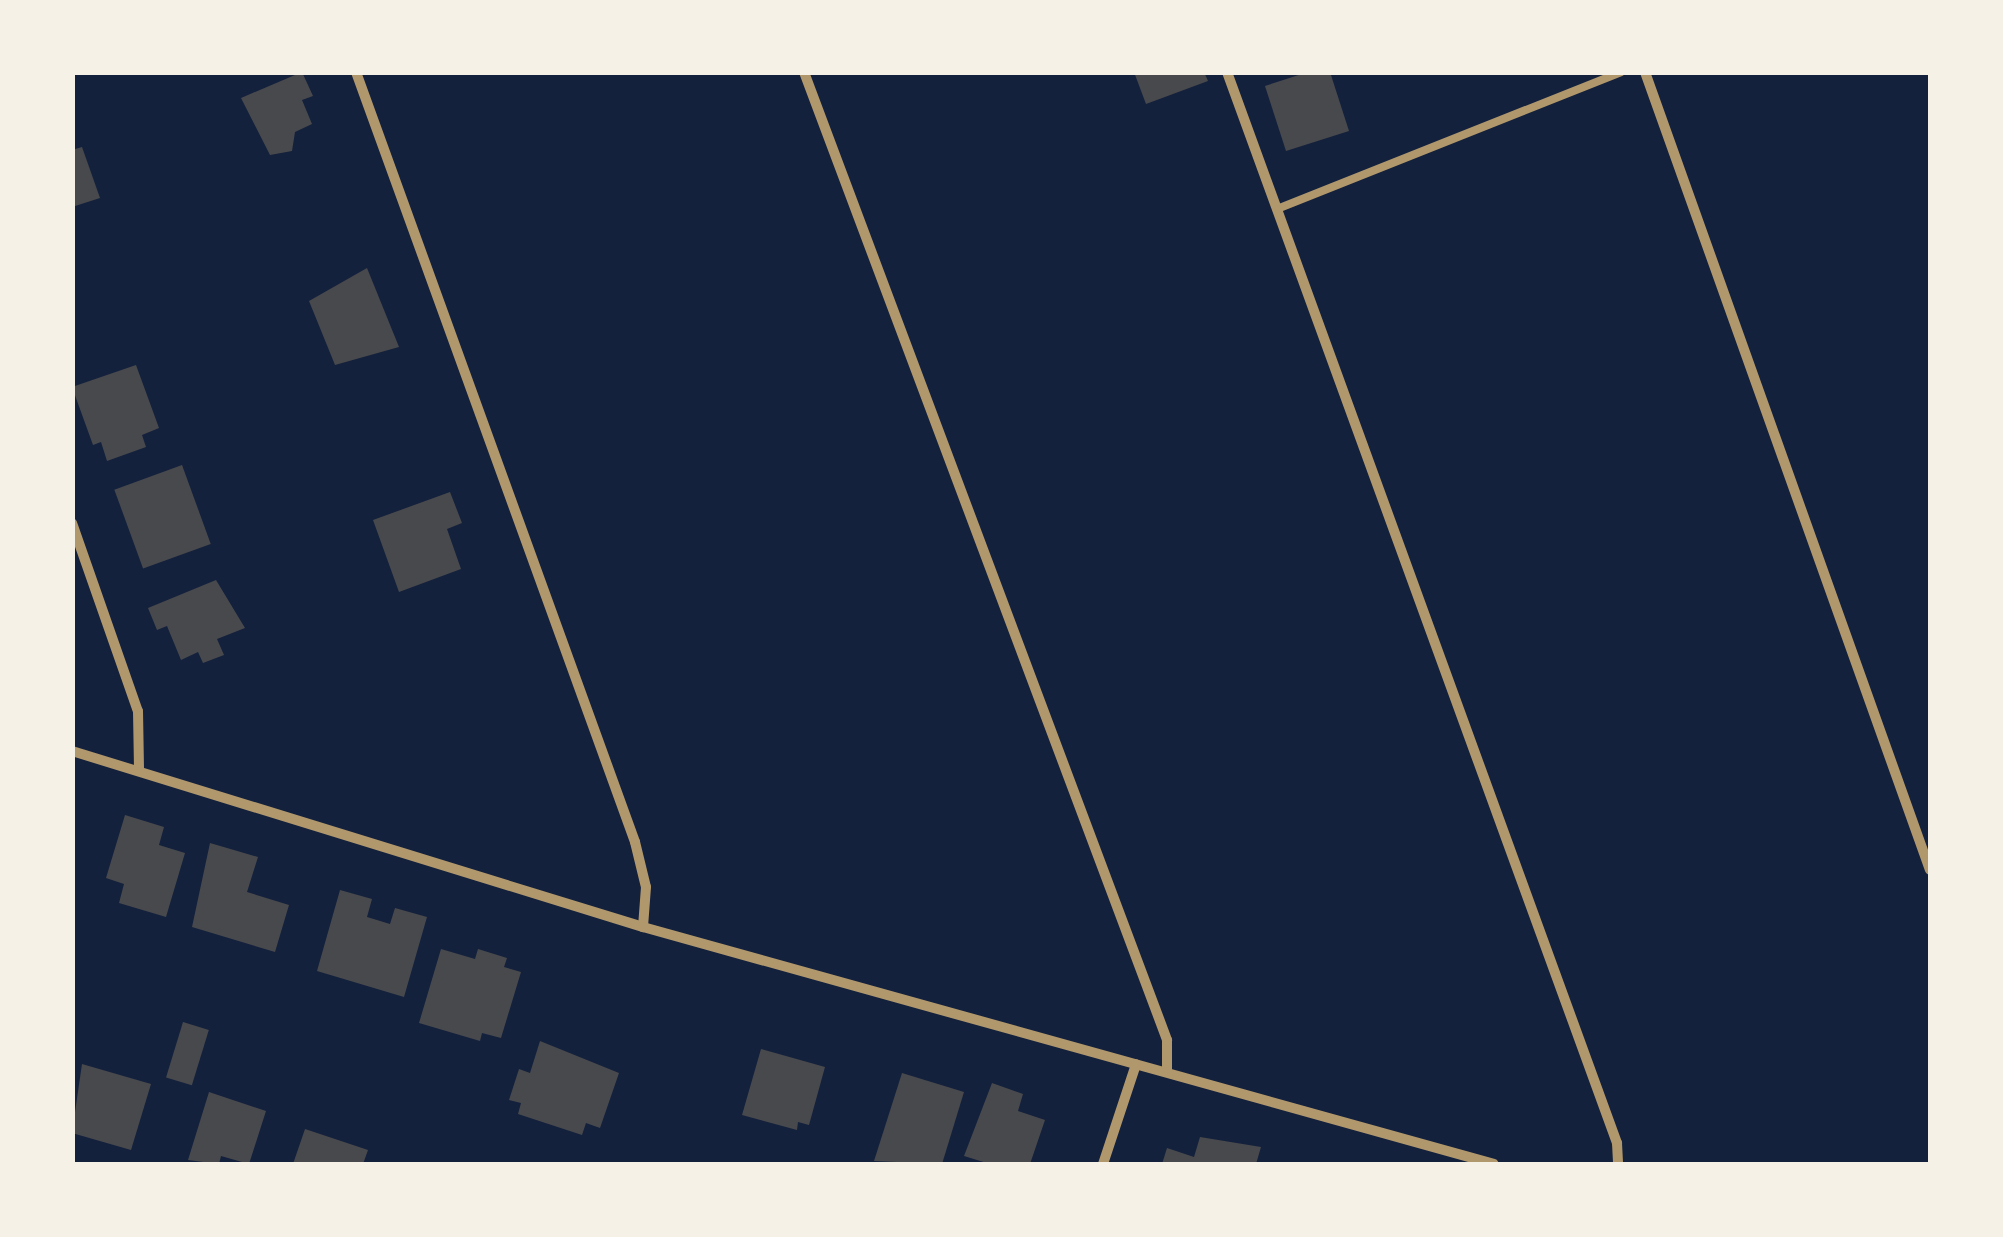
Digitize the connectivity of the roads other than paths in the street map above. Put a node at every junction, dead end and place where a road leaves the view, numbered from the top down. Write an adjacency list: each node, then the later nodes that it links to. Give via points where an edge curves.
1 (356, 72): 11 (street, via 634,842 646,887)
2 (804, 72): 13 (street, via 1166,1040)
3 (1227, 72): 6 (street)
4 (1621, 72): 6 (lane)
5 (1645, 72): 10 (street)
6 (1277, 209): 16 (street, via 1617,1143)
7 (72, 524): 9 (street, via 138,711)
8 (72, 752): 9 (street)
9 (140, 771): 11 (street)
10 (1930, 870)
11 (643, 927): 12 (street)
12 (1136, 1064): 13 (street); 14 (street)
13 (1167, 1072): 15 (street)
14 (1103, 1164)
15 (1494, 1164)
16 (1618, 1164)

